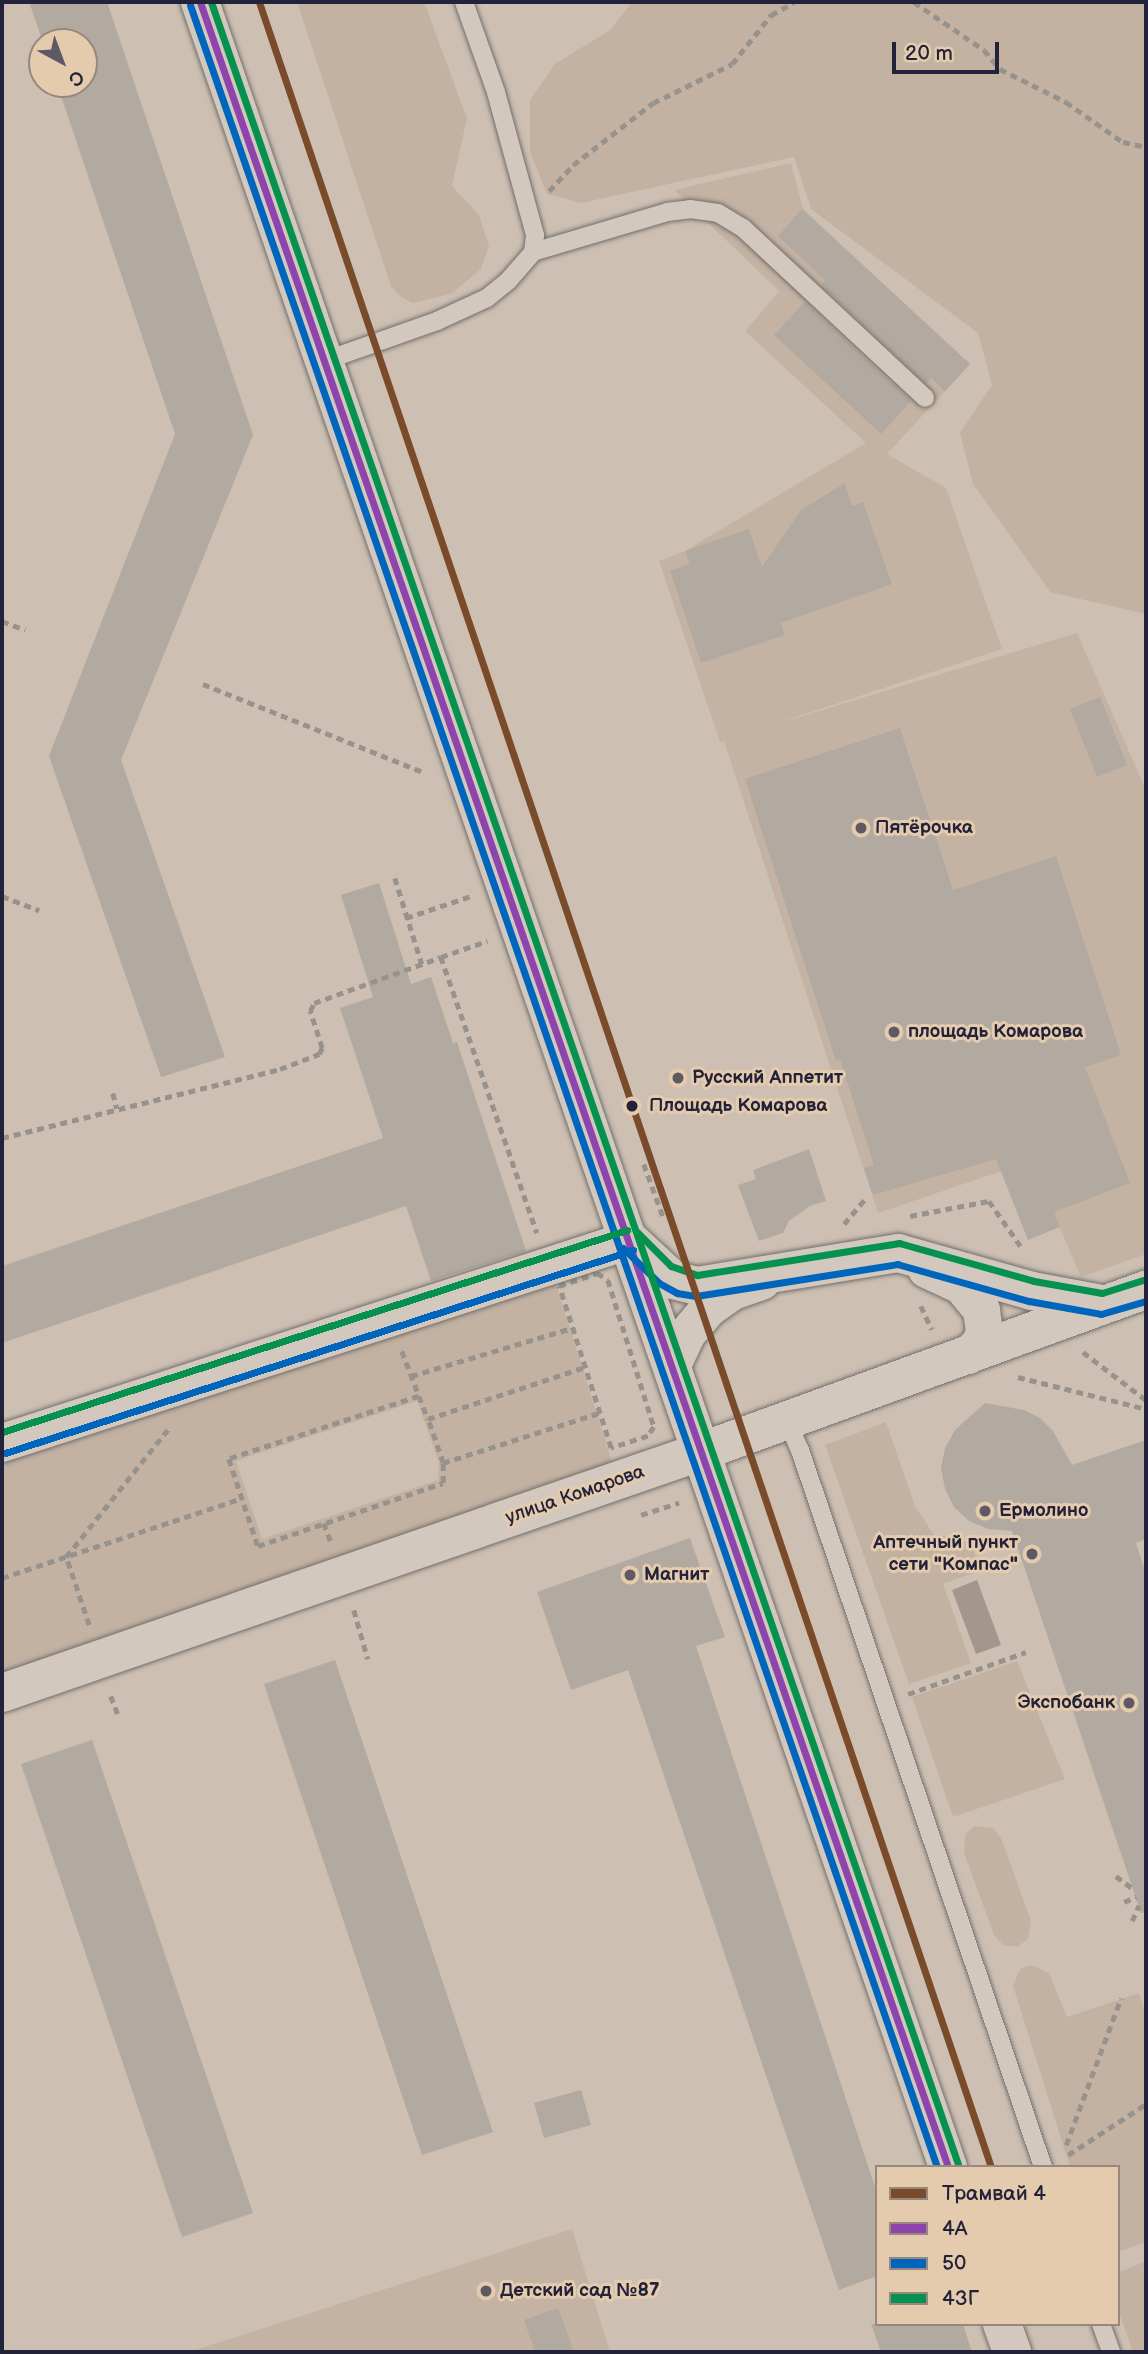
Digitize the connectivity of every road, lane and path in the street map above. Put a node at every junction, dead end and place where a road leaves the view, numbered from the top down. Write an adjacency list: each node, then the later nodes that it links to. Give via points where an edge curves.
1 (200, 2): 7 (street)
2 (464, 2): 6 (lane, via 496,92)
3 (794, 2): 6 (path, via 771,15 732,64 653,103 573,165 547,194)
4 (914, 2): 5 (path, via 984,50 999,69 1066,102 1123,142)
5 (1146, 147)
6 (534, 244): 7 (lane, via 508,281 479,302); 8 (lane, via 667,212 718,213 743,228)
7 (324, 361): 28 (street)
8 (925, 398)
9 (2, 621): 10 (path)
10 (25, 630)
11 (203, 684): 12 (path, via 433,776)
12 (429, 763)
13 (395, 878): 19 (path)
14 (468, 882): 15 (path)
15 (472, 895): 17 (path); 19 (path)
16 (2, 896): 18 (path)
17 (476, 907)
18 (39, 910)
19 (406, 918): 24 (path)
20 (484, 930): 21 (path)
21 (488, 941): 22 (path); 23 (path)
22 (492, 952)
23 (441, 957): 24 (path); 29 (path)
24 (422, 964): 26 (path, via 312,1005 322,1050 319,1054 280,1069)
25 (113, 1093): 26 (path)
26 (117, 1110): 27 (path)
27 (2, 1138)
28 (630, 1240): 31 (street, via 656,1267 681,1283 711,1284); 38 (street); 49 (street)
29 (540, 1241)
30 (876, 1254): 31 (street); 33 (street, via 907,1254 1032,1291); 37 (street, via 942,1274 968,1291 984,1322 980,1342)
31 (799, 1268): 38 (street, via 732,1291 708,1308 687,1333)
32 (1146, 1290): 33 (street, улица Комарова)
33 (1103, 1304): 37 (street, улица Комарова)
34 (572, 1328): 39 (path); 40 (path); 45 (path, via 559,1286 597,1273 604,1275 654,1430 611,1448)
35 (1075, 1346): 43 (path)
36 (401, 1350): 40 (path)
37 (968, 1355): 47 (street, улица Комарова)
38 (672, 1365): 50 (street)
39 (585, 1367): 45 (path); 46 (path)
40 (411, 1376): 42 (path)
41 (1016, 1377): 44 (path)
42 (419, 1396): 46 (path); 52 (path, via 229,1459)
43 (1146, 1400)
44 (1146, 1409)
45 (599, 1413): 51 (path)
46 (428, 1419): 51 (path)
47 (787, 1420): 50 (street, улица Комарова); 65 (lane)
48 (171, 1427): 55 (path)
49 (2, 1443)
50 (699, 1452): 64 (street, улица Комарова); 75 (street, via 714,1483)
51 (443, 1462): 52 (path, via 443,1483 258,1546)
52 (242, 1498): 55 (path)
53 (688, 1500): 54 (path)
54 (636, 1517)
55 (66, 1557): 56 (path); 60 (path)
56 (2, 1578)
57 (367, 1605): 58 (path)
58 (354, 1609): 59 (path); 62 (path)
59 (341, 1613)
60 (90, 1628)
61 (1026, 1651): 65 (path)
62 (368, 1659)
63 (108, 1688): 66 (path)
64 (2, 1693)
65 (884, 1703): 76 (lane)
66 (118, 1714)
67 (1116, 1876): 68 (path)
68 (1133, 1889)
69 (1136, 1897): 70 (path)
70 (1124, 1902)
71 (1139, 1905): 72 (path)
72 (1132, 1921)
73 (1121, 1998): 74 (path, via 1065,2153)
74 (1146, 2104)
75 (947, 2165)
76 (1042, 2165)
77 (1003, 2326): 79 (street)
78 (1102, 2326): 80 (lane)
79 (1012, 2352)
80 (1111, 2352)

